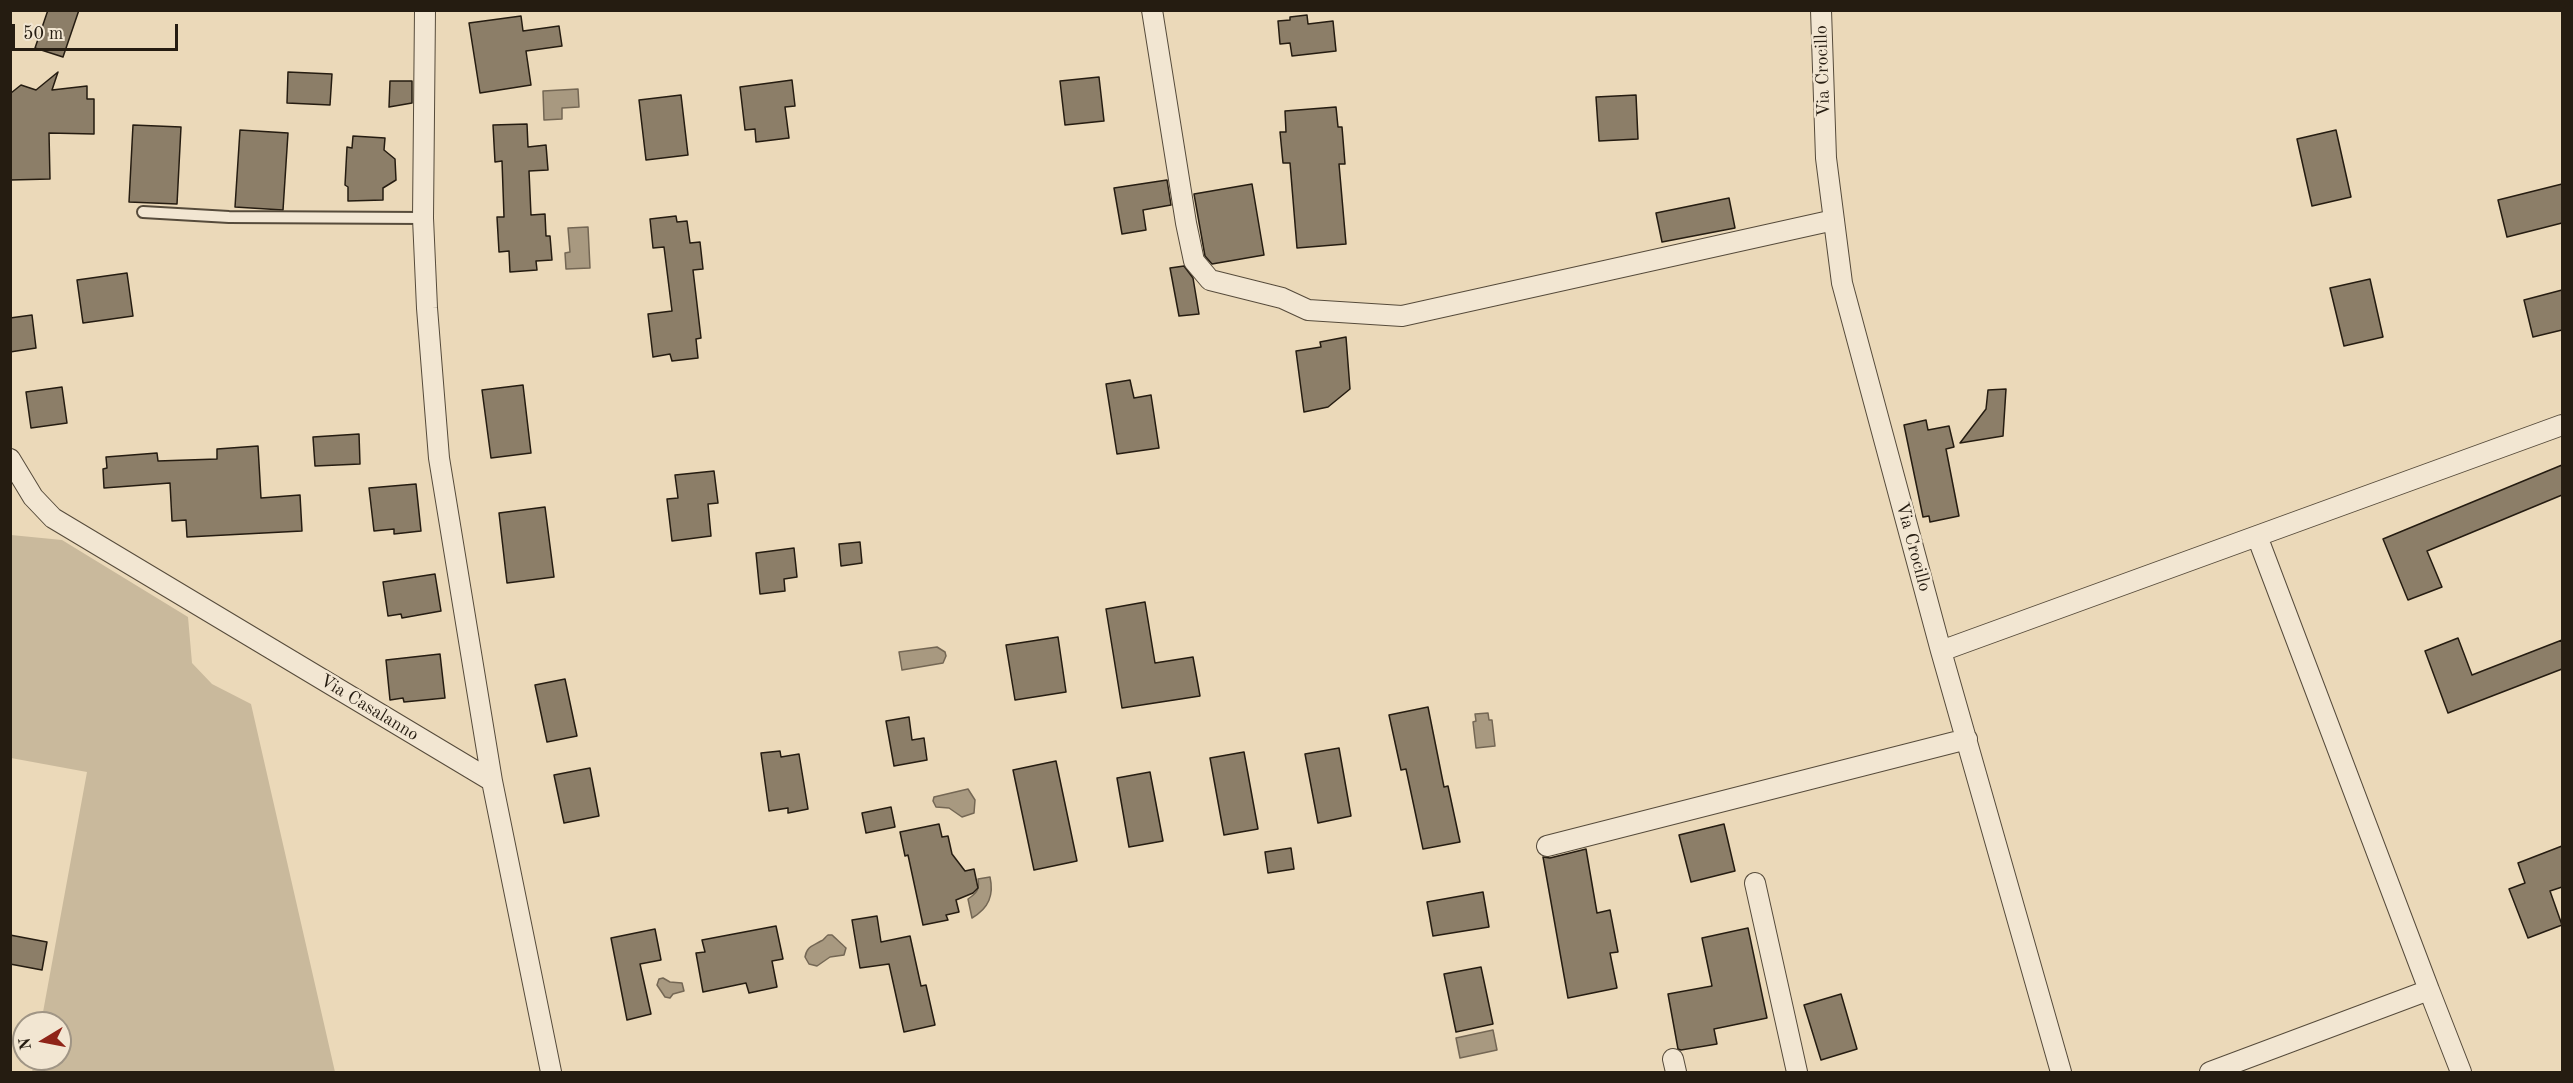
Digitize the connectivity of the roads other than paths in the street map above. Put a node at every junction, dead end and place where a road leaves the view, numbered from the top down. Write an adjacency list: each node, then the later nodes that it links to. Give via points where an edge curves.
1 (426, 10): 5 (street)
2 (1152, 10): 6 (street, via 1194,261 1210,280 1282,298 1308,310 1402,316)
3 (1821, 10): 6 (street, Via Crocillo, via 1826,158)
4 (143, 212): 5 (lane, via 229,217)
5 (423, 218): 12 (street, via 439,458)
6 (1834, 220): 10 (street, Via Crocillo, via 1842,283)
7 (2562, 424): 9 (street)
8 (10, 459): 12 (street, Via Casalanno, via 33,497 53,518)
9 (2257, 536): 10 (street); 15 (street)
10 (1941, 651): 11 (street, Via Crocillo)
11 (1967, 739): 13 (street); 18 (street, Via Crocillo)
12 (492, 781): 16 (street)
13 (1547, 846)
14 (1755, 883): 17 (street)
15 (2429, 990): 19 (street); 20 (street)
16 (551, 1072)
17 (1797, 1072)
18 (2061, 1072)
19 (2210, 1072)
20 (2461, 1072)

